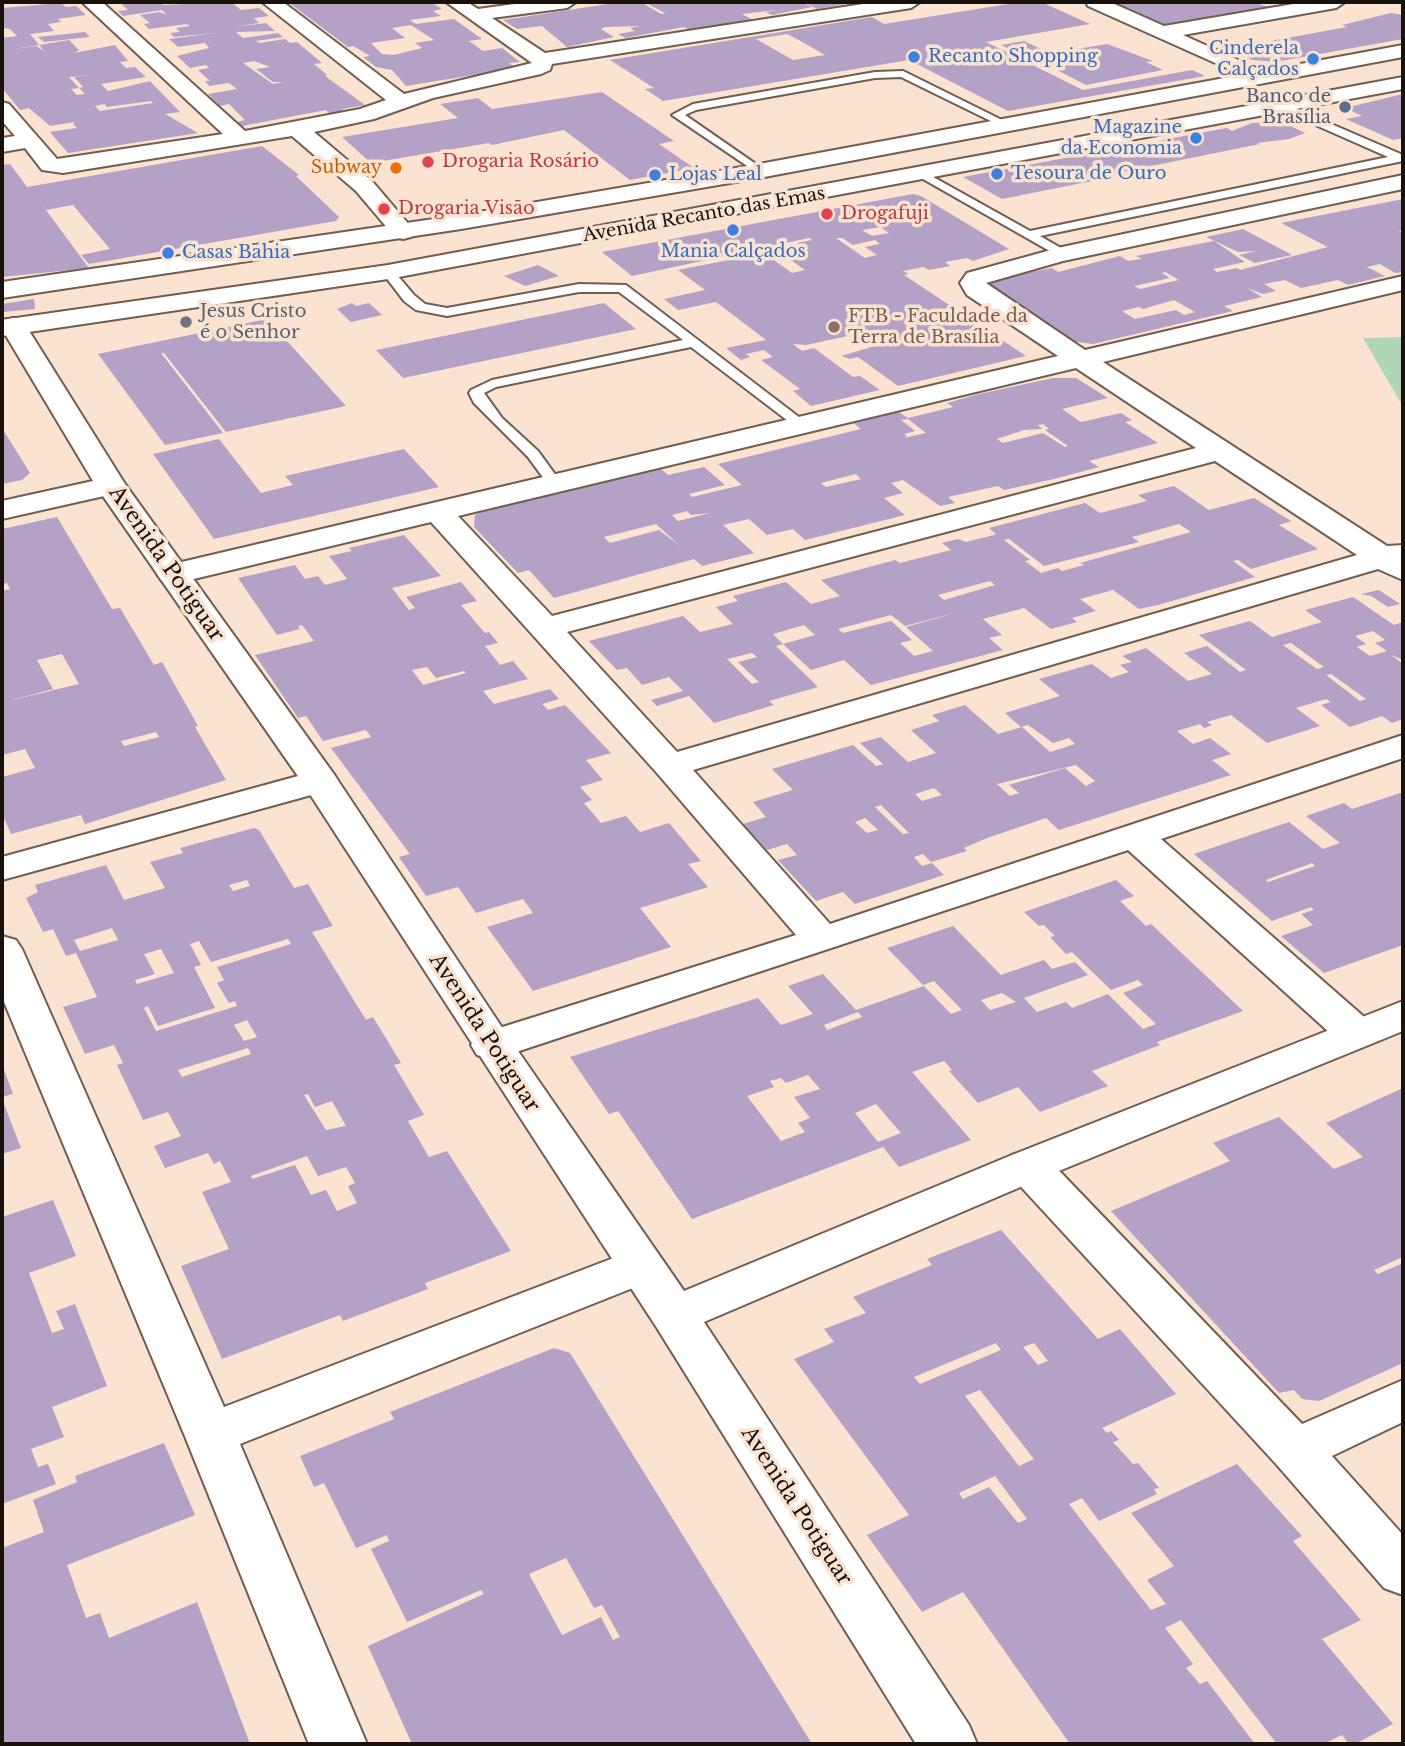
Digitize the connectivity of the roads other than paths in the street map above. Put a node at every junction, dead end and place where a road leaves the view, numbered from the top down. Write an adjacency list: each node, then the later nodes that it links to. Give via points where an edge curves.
1 (91, 2): 23 (street)
2 (271, 2): 15 (street)
3 (455, 2): 9 (street)
4 (567, 2): 9 (street)
5 (905, 2): 12 (street)
6 (1095, 2): 10 (street)
7 (1336, 2): 8 (street)
8 (1288, 5): 10 (street)
9 (475, 15): 12 (street)
10 (1165, 32): 13 (street)
11 (1403, 51): 13 (street, Avenida Recanto das Emas)
12 (541, 60): 15 (street, via 543,66 534,70)
13 (1259, 77): 16 (street, Avenida Recanto das Emas)
14 (1403, 83): 17 (street, Avenida Recanto das Emas)
15 (400, 101): 22 (street, via 390,108)
16 (1129, 103): 19 (street, Avenida Recanto das Emas); 21 (street, via 1125,108 1130,113)
17 (1281, 106): 21 (street, Avenida Recanto das Emas); 32 (lane, via 1400,158)
18 (2, 108): 25 (street)
19 (1054, 115): 20 (street, Avenida Recanto das Emas); 24 (street, via 1098,118 1105,125)
20 (1005, 124): 27 (street, Avenida Recanto das Emas); 27 (lane, via 903,74 874,75 678,112 678,117)
21 (1178, 125): 24 (street, Avenida Recanto das Emas)
22 (297, 129): 23 (street); 31 (street, via 364,186)
23 (240, 138): 25 (street, via 63,166 50,165)
24 (1100, 139): 28 (street, Avenida Recanto das Emas)
25 (30, 140): 26 (street)
26 (2, 145)
27 (759, 171): 30 (street, Avenida Recanto das Emas)
28 (922, 175): 32 (lane); 34 (street, Avenida Recanto das Emas)
29 (1403, 182): 33 (street)
30 (461, 222): 31 (street, Avenida Recanto das Emas); 34 (street, via 486,230 489,236 488,244)
31 (403, 232): 37 (street, Avenida Recanto das Emas)
32 (1029, 235): 33 (lane)
33 (1062, 254): 39 (street, via 992,272 973,283 976,290)
34 (469, 258): 35 (street, Avenida Recanto das Emas)
35 (388, 272): 37 (street, Avenida Recanto das Emas); 38 (lane, via 421,307 447,312 579,288 622,288)
36 (1403, 282): 39 (street)
37 (6, 315): 43 (street, Avenida Potiguar)
38 (689, 342): 40 (lane); 42 (lane, via 492,384 476,393)
39 (1080, 359): 40 (street); 41 (street)
40 (801, 424): 42 (street)
41 (1218, 451): 46 (street); 48 (street)
42 (555, 484): 45 (street)
43 (111, 486): 44 (street); 47 (street, Avenida Potiguar)
44 (2, 510)
45 (439, 513): 47 (street); 48 (street)
46 (1396, 560): 50 (street)
47 (173, 574): 51 (street, Avenida Potiguar)
48 (545, 628): 50 (street)
49 (1403, 746): 52 (street)
50 (670, 765): 54 (street)
51 (320, 781): 53 (street); 58 (street, Avenida Potiguar)
52 (1133, 835): 54 (street); 57 (street)
53 (2, 869)
54 (822, 940): 58 (street)
55 (5, 968): 63 (street)
56 (1403, 1015): 57 (street)
57 (1356, 1033): 59 (street)
58 (492, 1045): 60 (street, Avenida Potiguar)
59 (1028, 1166): 61 (street); 64 (street)
60 (641, 1266): 61 (street, Avenida Potiguar); 63 (street)
61 (674, 1315): 67 (street, Avenida Potiguar)
62 (1403, 1400): 64 (street)
63 (210, 1434): 66 (street)
64 (1295, 1450): 65 (street)
65 (1403, 1572)
66 (338, 1744)
67 (948, 1744)

